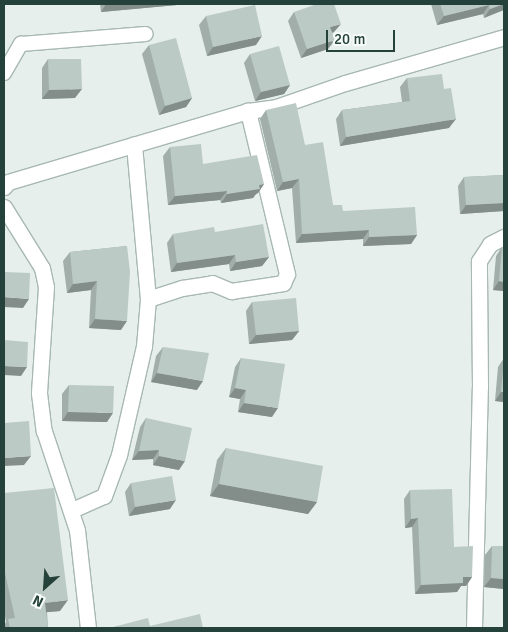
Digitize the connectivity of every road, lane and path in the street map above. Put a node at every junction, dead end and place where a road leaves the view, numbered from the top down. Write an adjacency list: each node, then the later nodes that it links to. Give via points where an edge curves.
1 (146, 34): 3 (lane, via 21,44)
2 (504, 37): 4 (street, via 344,82 276,106)
3 (4, 73)
4 (248, 111): 5 (street); 9 (street, via 287,274 283,283 231,291 212,283)
5 (134, 145): 6 (street, via 8,182); 9 (street)
6 (4, 187)
7 (4, 207): 10 (street, via 42,268 46,287 39,393 44,431)
8 (504, 237): 12 (street, via 490,244 479,261 480,386)
9 (148, 299): 10 (street, via 144,346 119,455 104,496)
10 (72, 510): 11 (street, via 83,565)
11 (88, 628)
12 (474, 628)

